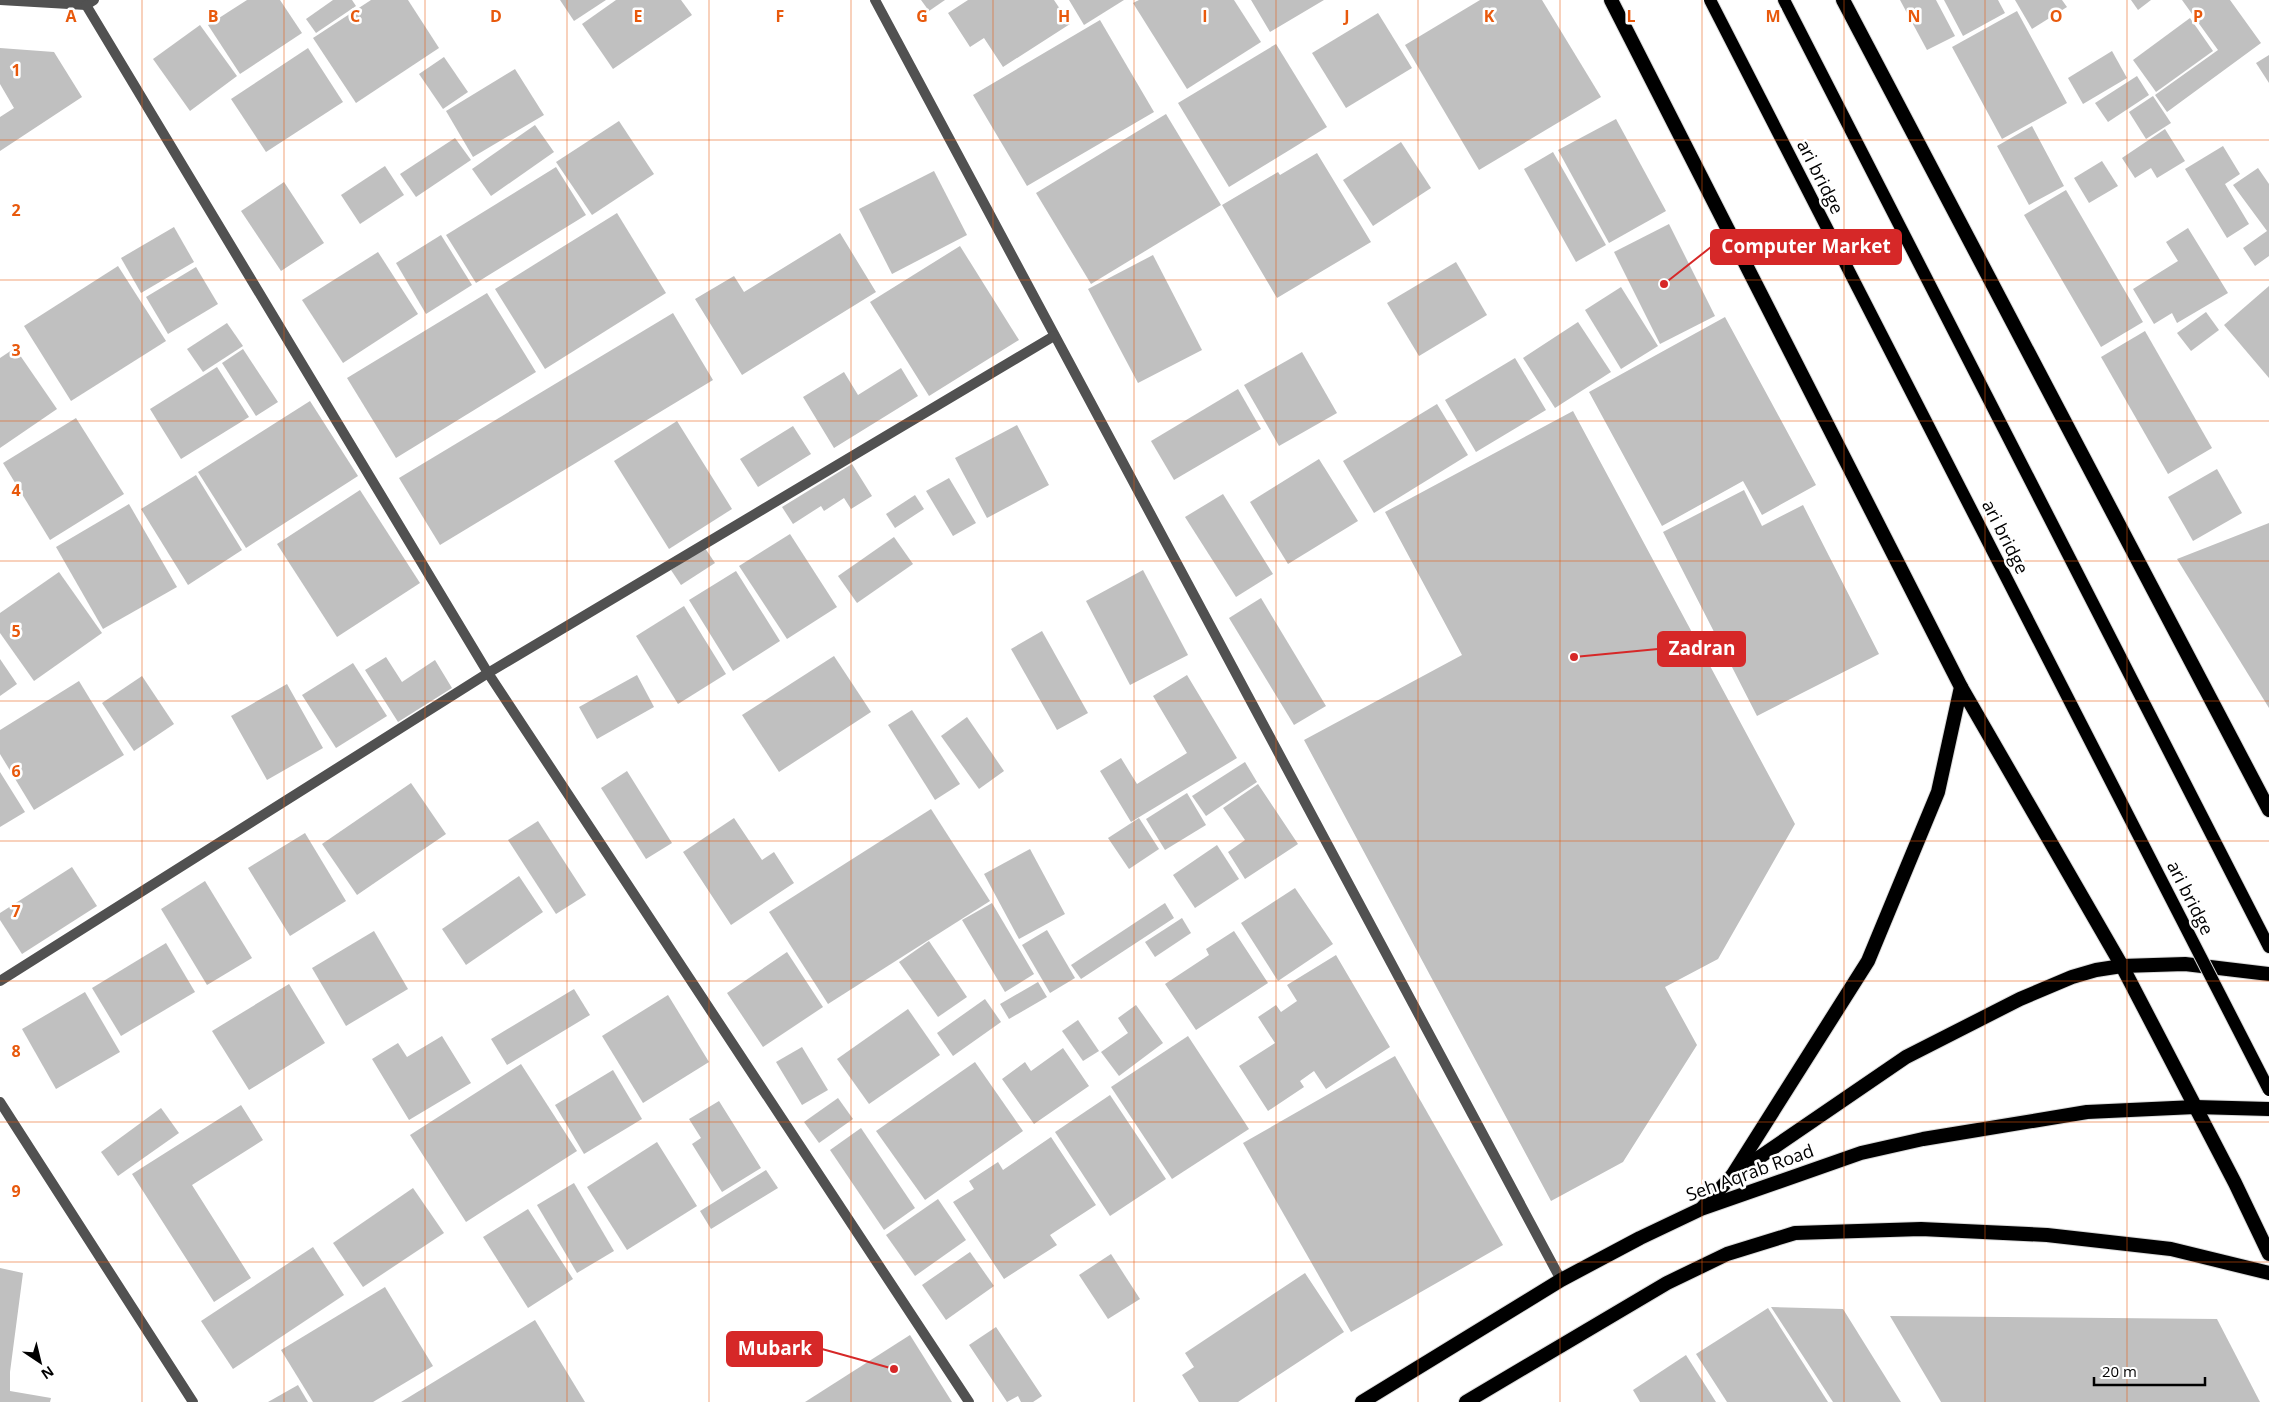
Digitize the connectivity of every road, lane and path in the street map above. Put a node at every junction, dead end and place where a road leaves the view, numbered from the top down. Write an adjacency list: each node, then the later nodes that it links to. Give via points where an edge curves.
1 (0, 0): 7 (street)
2 (875, 0): 8 (street)
3 (1611, 0): 10 (highway)
4 (1710, 0): 16 (main road, ari bridge, bridge)
5 (1784, 0): 12 (main road)
6 (1842, 0): 11 (highway)
7 (90, 2): 9 (street)
8 (1054, 336): 9 (street); 24 (street)
9 (488, 672): 15 (street); 26 (street)
10 (1961, 687): 13 (highway); 20 (highway, via 1938,792 1868,961)
11 (2269, 810)
12 (2269, 947)
13 (2122, 966): 14 (highway, via 2186,964); 18 (highway); 20 (highway, via 2072,977 1956,1030 1906,1057)
14 (2269, 974)
15 (0, 981)
16 (2269, 1090)
17 (0, 1102): 25 (street)
18 (2195, 1107): 19 (highway, Seh Aqrab Road); 21 (highway, Seh Aqrab Road, via 2087,1112 1923,1139 1861,1152); 22 (highway)
19 (2269, 1109)
20 (1732, 1176): 21 (highway)
21 (1701, 1209): 24 (highway, Seh Aqrab Road)
22 (2269, 1254)
23 (2269, 1273): 28 (highway, via 2172,1249 2047,1235 1922,1229 1795,1233 1727,1254 1667,1283)
24 (1561, 1280): 27 (highway, Seh Aqrab Road)
25 (193, 1402)
26 (969, 1402)
27 (1362, 1402)
28 (1466, 1402)

